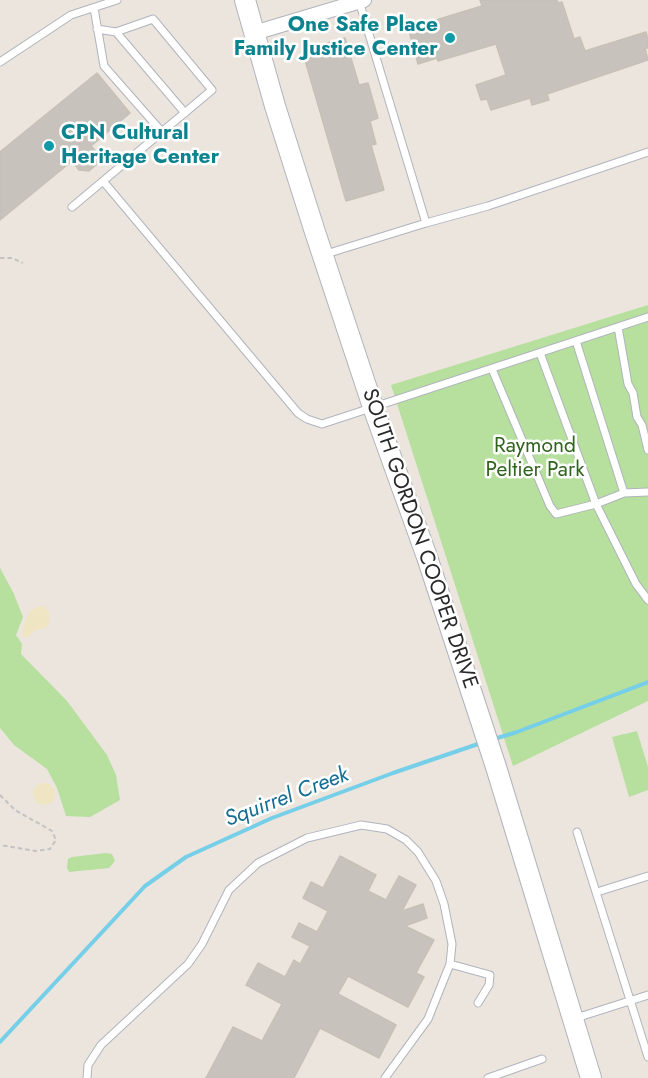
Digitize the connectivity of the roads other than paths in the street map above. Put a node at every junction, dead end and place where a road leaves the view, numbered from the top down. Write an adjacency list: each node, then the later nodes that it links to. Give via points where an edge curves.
1 (117, 0): 4 (lane)
2 (245, 0): 7 (main road, SOUTH GORDON COOPER DRIVE)
3 (362, 1): 7 (street); 14 (lane)
4 (94, 8): 5 (lane); 8 (lane, via 71,15)
5 (97, 29): 6 (lane); 10 (lane, via 104,66)
6 (116, 32): 9 (lane); 9 (lane, via 153,19 212,90)
7 (254, 33): 15 (main road, SOUTH GORDON COOPER DRIVE)
8 (0, 62)
9 (185, 113): 10 (lane)
10 (162, 132): 12 (lane)
11 (648, 152): 14 (lane)
12 (103, 181): 13 (lane); 21 (lane, via 298,412 322,424)
13 (72, 207)
14 (426, 223): 15 (lane)
15 (323, 255): 21 (main road, SOUTH GORDON COOPER DRIVE)
16 (648, 317): 17 (lane)
17 (618, 327): 18 (lane); 22 (lane, via 628,384)
18 (576, 341): 19 (lane); 24 (lane)
19 (540, 353): 20 (lane); 25 (lane)
20 (492, 369): 21 (lane); 25 (lane, via 556,514)
21 (373, 407): 34 (main road, SOUTH GORDON COOPER DRIVE, via 483,727)
22 (648, 450)
23 (648, 492): 24 (lane)
24 (624, 493): 25 (lane)
25 (596, 504): 26 (lane)
26 (648, 600)
27 (577, 832): 29 (lane)
28 (648, 876): 29 (lane)
29 (597, 892): 32 (lane)
30 (450, 964): 33 (lane, via 490,975 489,985); 38 (lane, via 452,944 436,881 418,852 405,840 387,829 361,825 307,838 258,863 229,890 188,964 100,1045 88,1065); 39 (lane, via 428,1019)
31 (648, 995): 32 (lane)
32 (631, 1001): 34 (lane); 35 (lane)
33 (478, 1003)
34 (573, 1019): 37 (main road, SOUTH GORDON COOPER DRIVE)
35 (648, 1057)
36 (542, 1059): 40 (lane)
37 (588, 1076)
38 (87, 1078)
39 (385, 1078)
40 (488, 1078)

